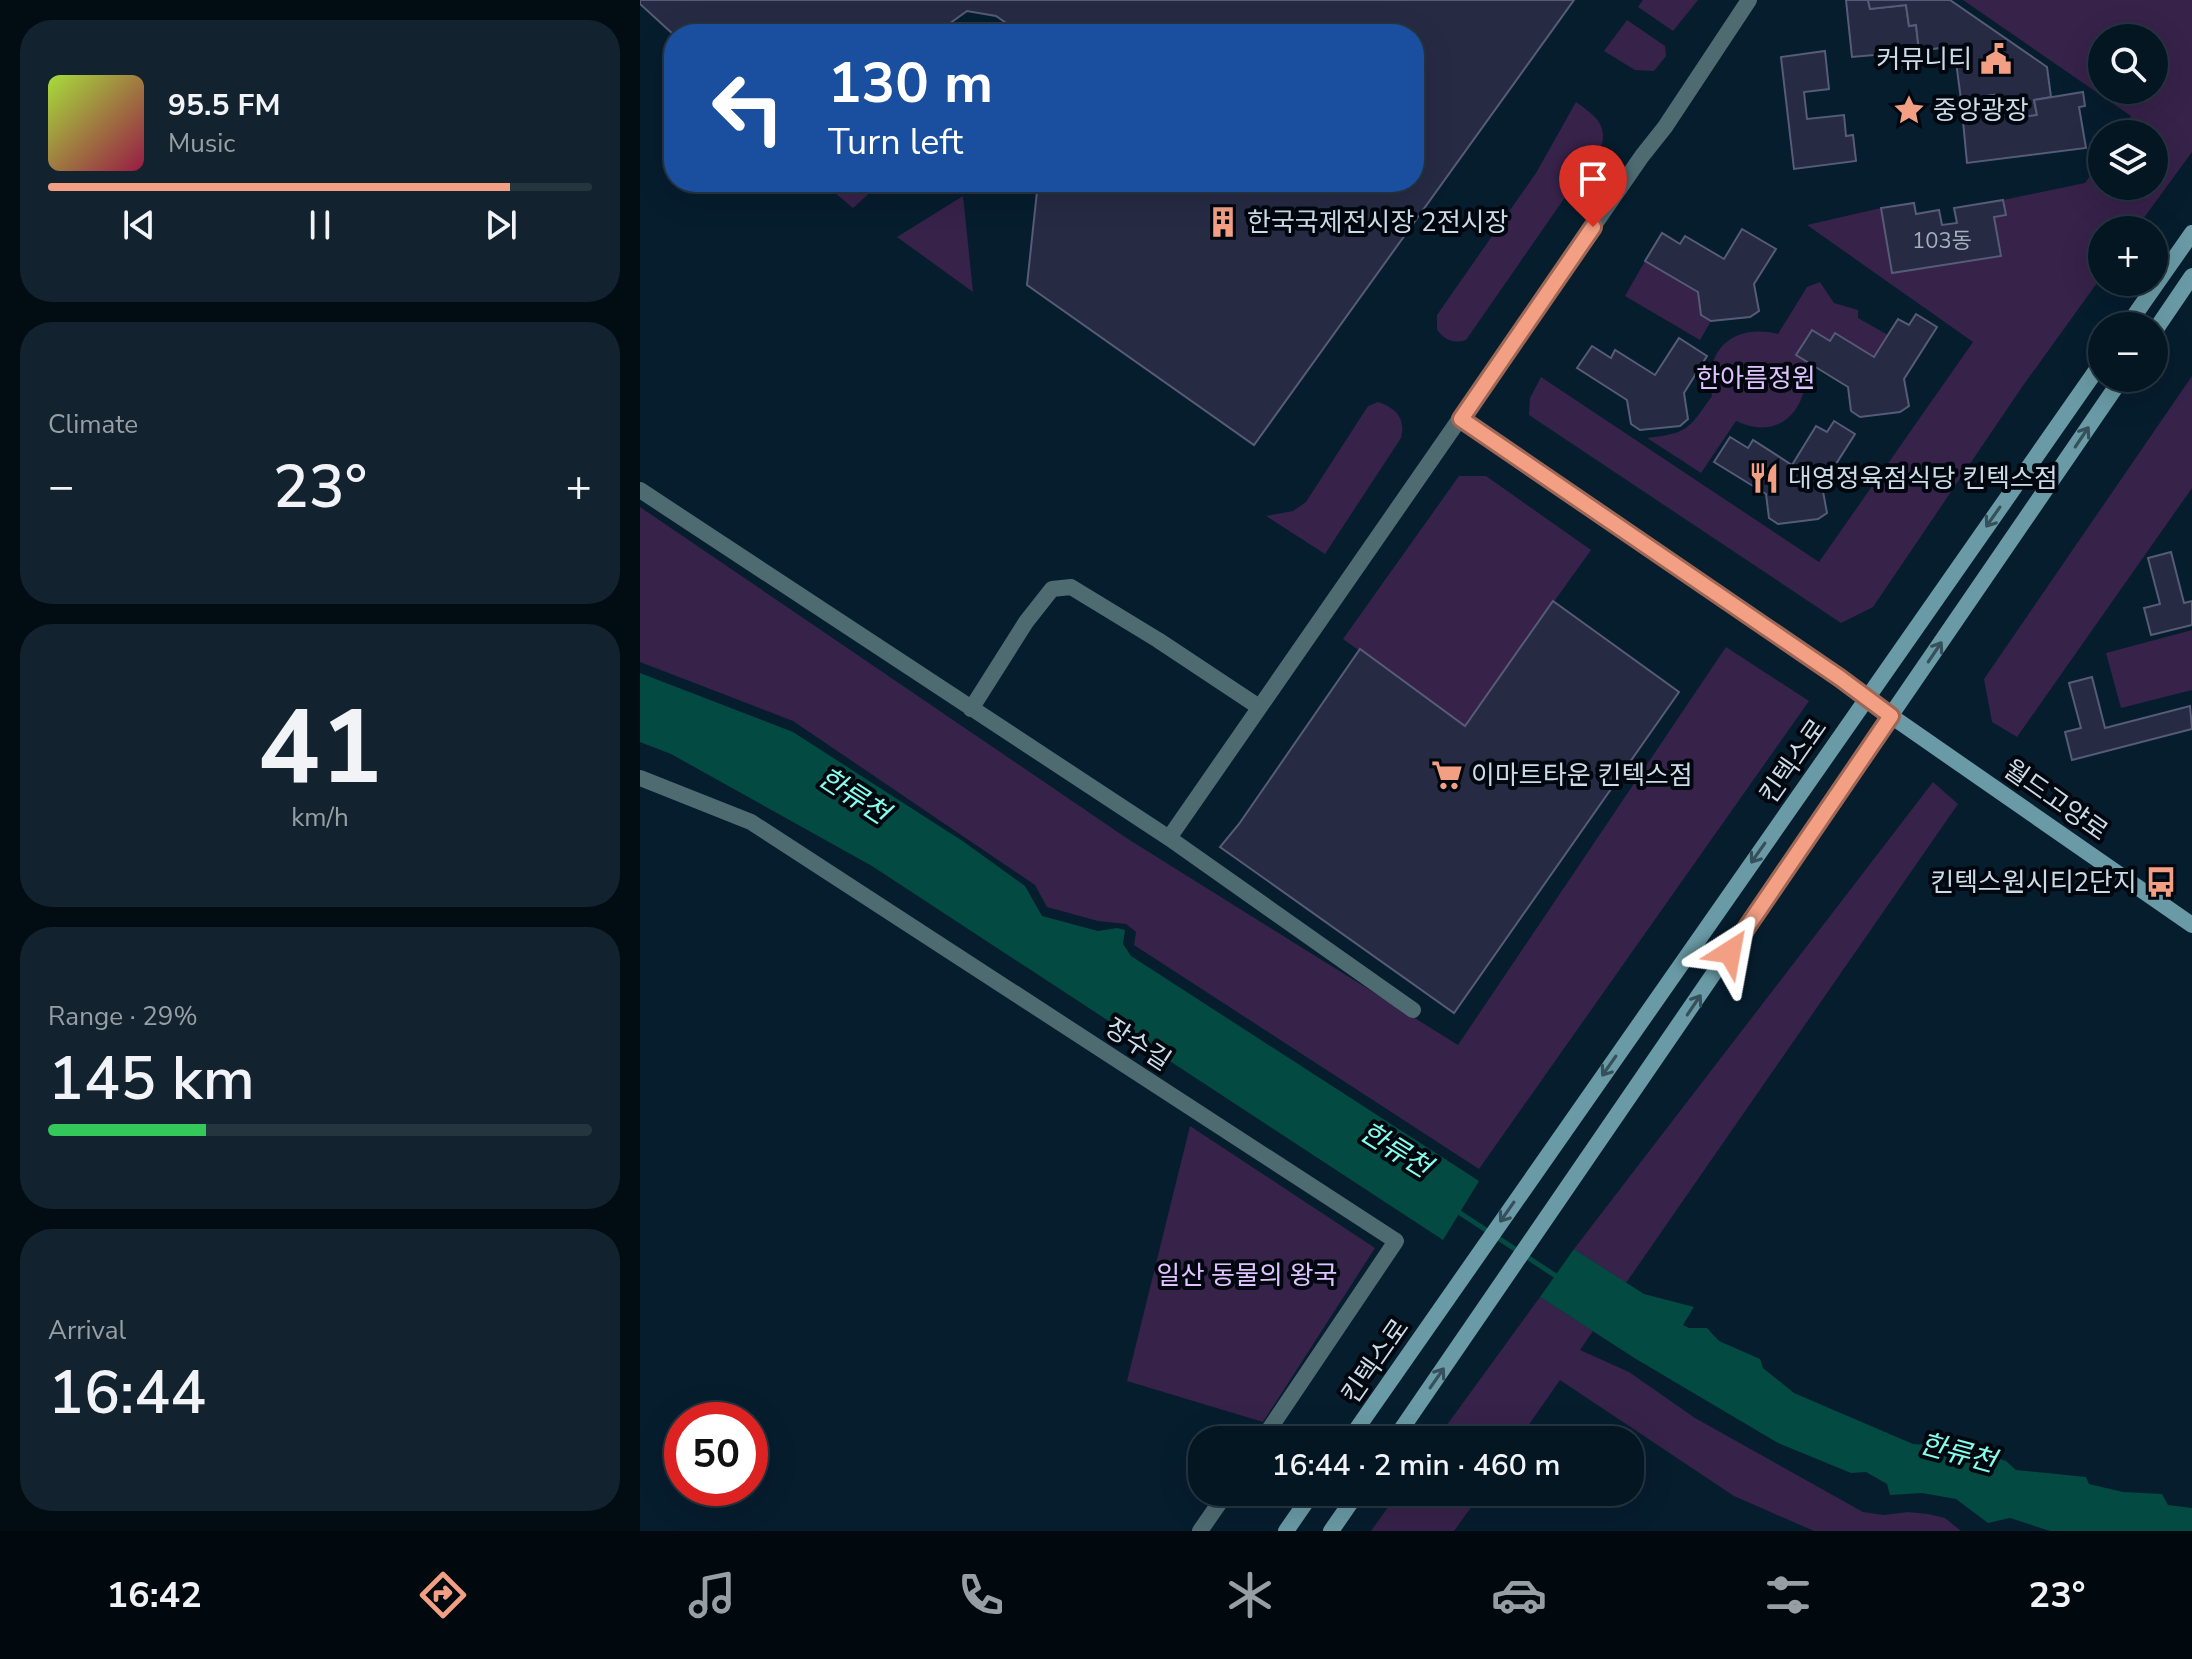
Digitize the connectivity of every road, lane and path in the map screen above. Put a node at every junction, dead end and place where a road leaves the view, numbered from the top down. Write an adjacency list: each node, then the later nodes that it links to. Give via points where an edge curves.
1 (1749, 0): 8 (street)
2 (2192, 233): 4 (main road)
3 (2192, 276): 5 (main road)
4 (2137, 312)
5 (2168, 312)
6 (2088, 382): 10 (main road, 킨텍스로, one-way to 10)
7 (2112, 392): 13 (main road, one-way to 7)
8 (1461, 419): 10 (street); 11 (street)
9 (640, 490): 12 (street)
10 (1867, 697): 13 (street); 19 (main road, 킨텍스로, one-way to 19)
11 (1259, 707): 12 (street, via 1071,587 1052,589); 15 (street)
12 (971, 709): 15 (street)
13 (1891, 716): 16 (main road, 월드고양로); 20 (main road, one-way to 13)
14 (640, 778): 18 (street, 장수길, via 751,822 1396,1241)
15 (1169, 838): 17 (street)
16 (2192, 925)
17 (1413, 1010)
18 (1271, 1426)
19 (1359, 1426)
20 (1404, 1426)
21 (1217, 1506): 24 (street)
22 (1303, 1506): 25 (main road)
23 (1348, 1506): 26 (main road)
24 (1200, 1531)
25 (1286, 1531)
26 (1331, 1531)

